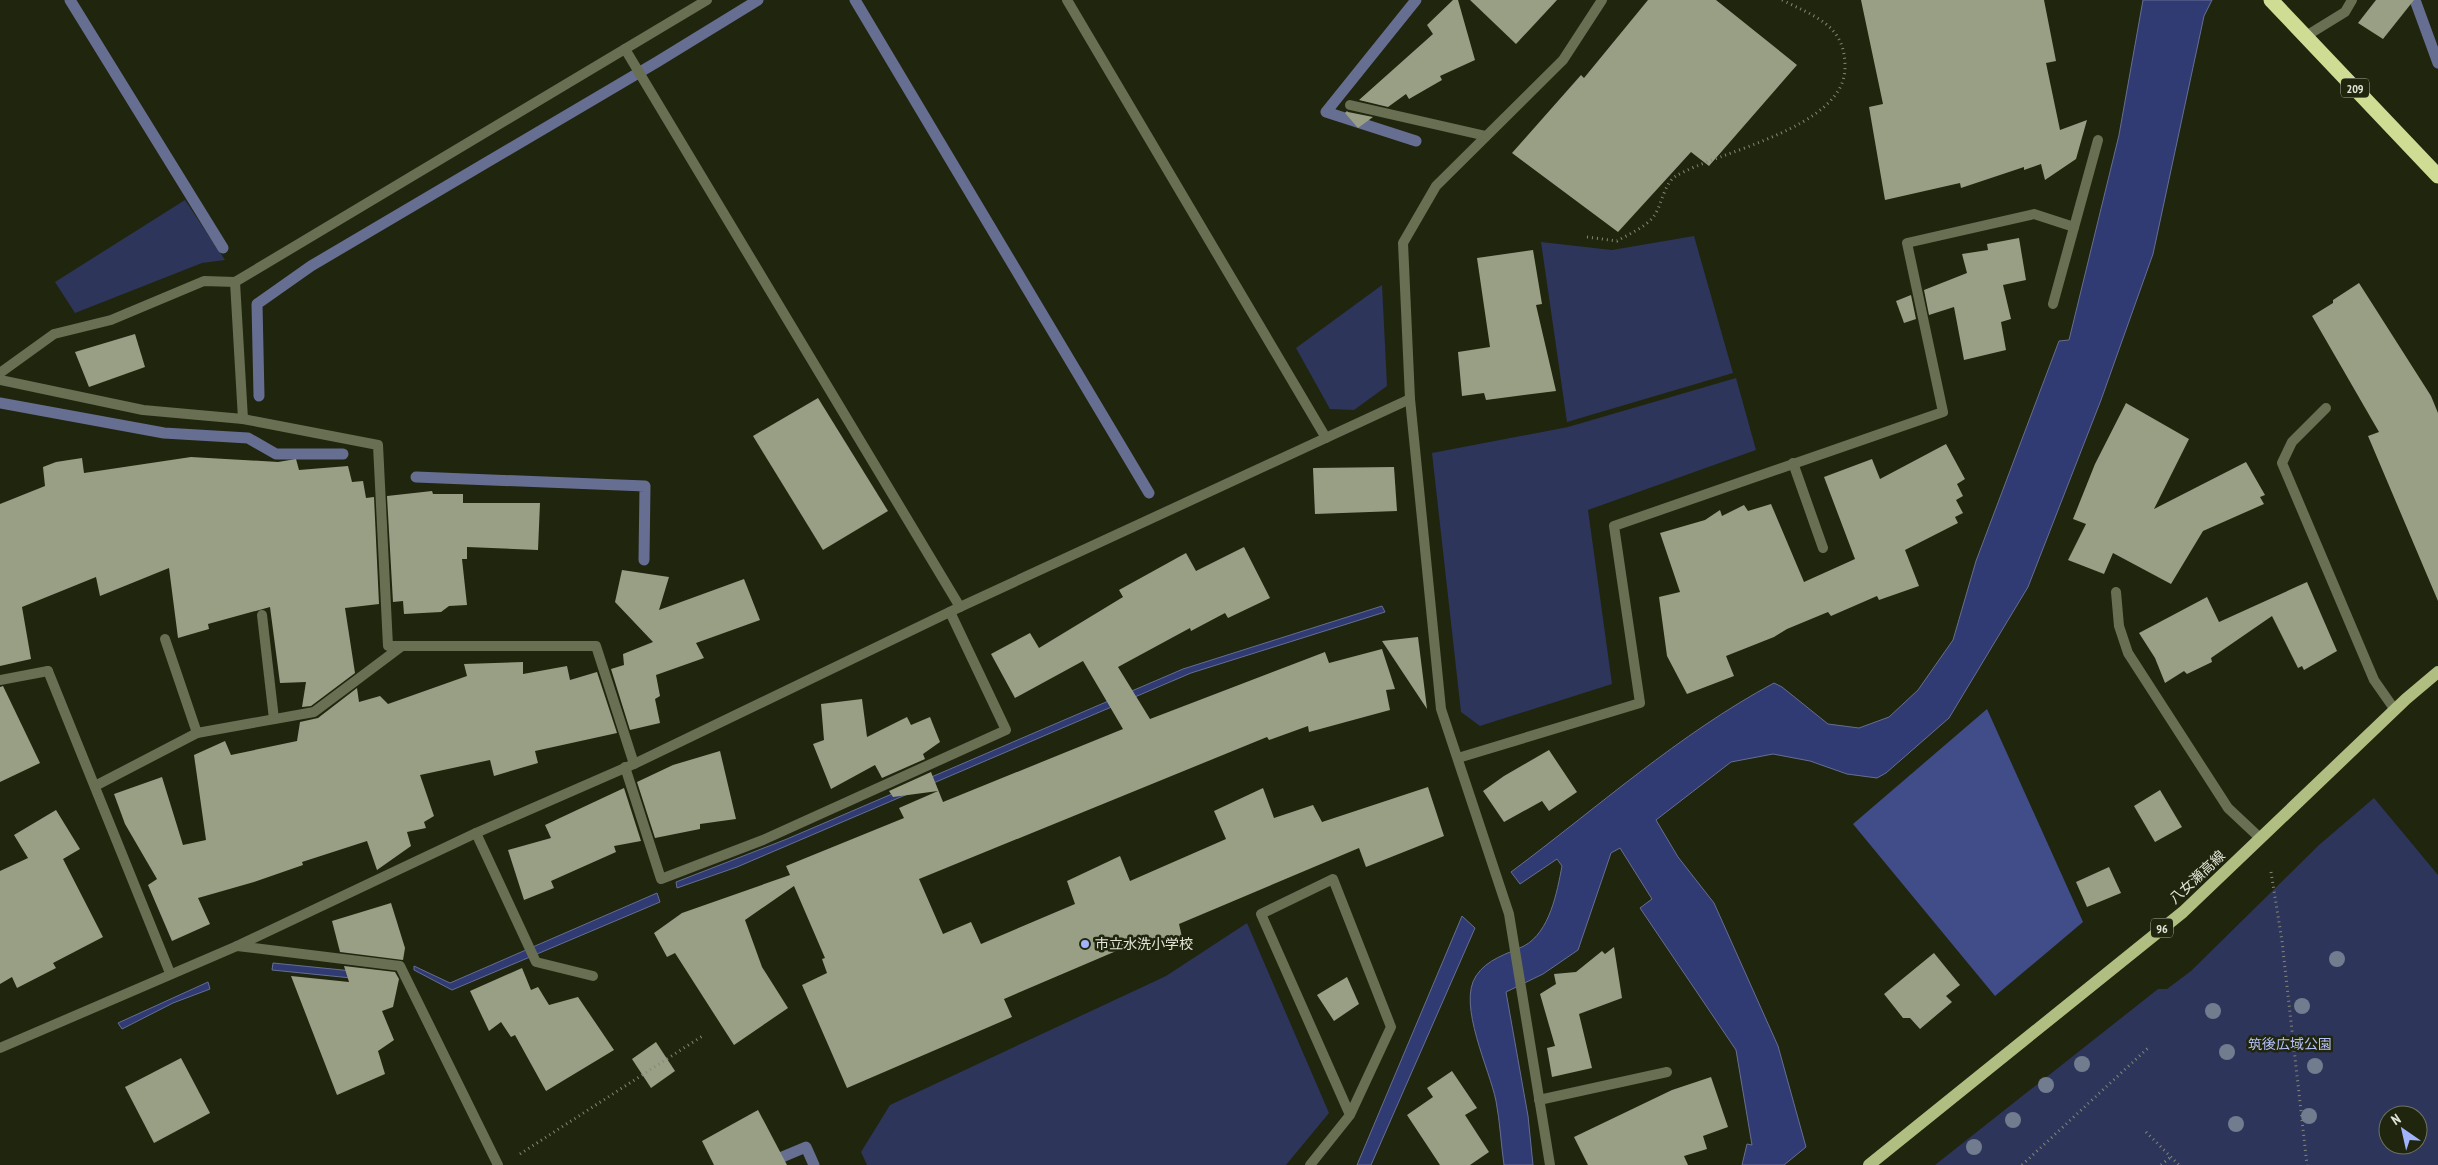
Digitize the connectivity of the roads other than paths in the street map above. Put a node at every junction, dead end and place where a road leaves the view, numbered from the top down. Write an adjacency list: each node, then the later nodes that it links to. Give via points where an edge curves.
1 (707, 0): 7 (street)
2 (1067, 0): 20 (street)
3 (1602, 0): 9 (street, via 1563,60)
4 (2271, 0): 6 (highway, 209)
5 (2352, 0): 6 (street, via 2345,12)
6 (2306, 36): 11 (highway, 209)
7 (625, 49): 13 (street); 24 (street)
8 (1350, 105): 9 (street)
9 (1486, 136): 17 (street, via 1436,186 1403,244)
10 (2098, 140): 12 (street)
11 (2438, 176)
12 (2074, 227): 14 (street); 21 (street, via 2034,214 1907,243 1943,412)
13 (235, 282): 15 (street, via 204,281 111,320 54,334); 19 (street)
14 (2053, 304)
15 (0, 373)
16 (0, 380): 19 (street, via 143,410)
17 (1410, 399): 20 (street); 33 (street, via 1441,709)
18 (2326, 408): 30 (street, via 2292,442 2282,463 2374,680)
19 (243, 419): 27 (street, via 378,445 388,646)
20 (1326, 438): 24 (street)
21 (1793, 464): 22 (street); 33 (street, via 1614,526 1640,703)
22 (1823, 548)
23 (2116, 592): 37 (street, via 2119,626 2128,653 2228,808)
24 (955, 609): 34 (street); 34 (street, via 1006,730 763,840 661,879)
25 (262, 615): 31 (street)
26 (166, 639): 32 (street)
27 (402, 646): 31 (street, via 314,712); 34 (street, via 596,646)
28 (2438, 672): 30 (main road, 八女瀬高線 / 96)
29 (0, 680): 35 (street, via 48,671)
30 (2395, 710): 37 (main road, 八女瀬高線 / 96)
31 (274, 719): 32 (street)
32 (197, 733): 35 (street)
33 (1458, 758): 43 (street, via 1509,914)
34 (630, 766): 36 (street)
35 (95, 786): 39 (street)
36 (476, 833): 38 (street); 40 (street, via 536,962)
37 (2260, 838): 48 (main road, 八女瀬高線 / 96, via 2183,912)
38 (237, 946): 39 (street); 45 (street, via 400,966)
39 (170, 973): 41 (street)
40 (593, 976)
41 (0, 1048)
42 (1668, 1072): 43 (street)
43 (1539, 1100): 47 (street)
44 (1350, 1115): 44 (street, via 1261,914 1333,879 1391,1027); 46 (street)
45 (498, 1165)
46 (1310, 1165)
47 (1550, 1165)
48 (1870, 1165)

